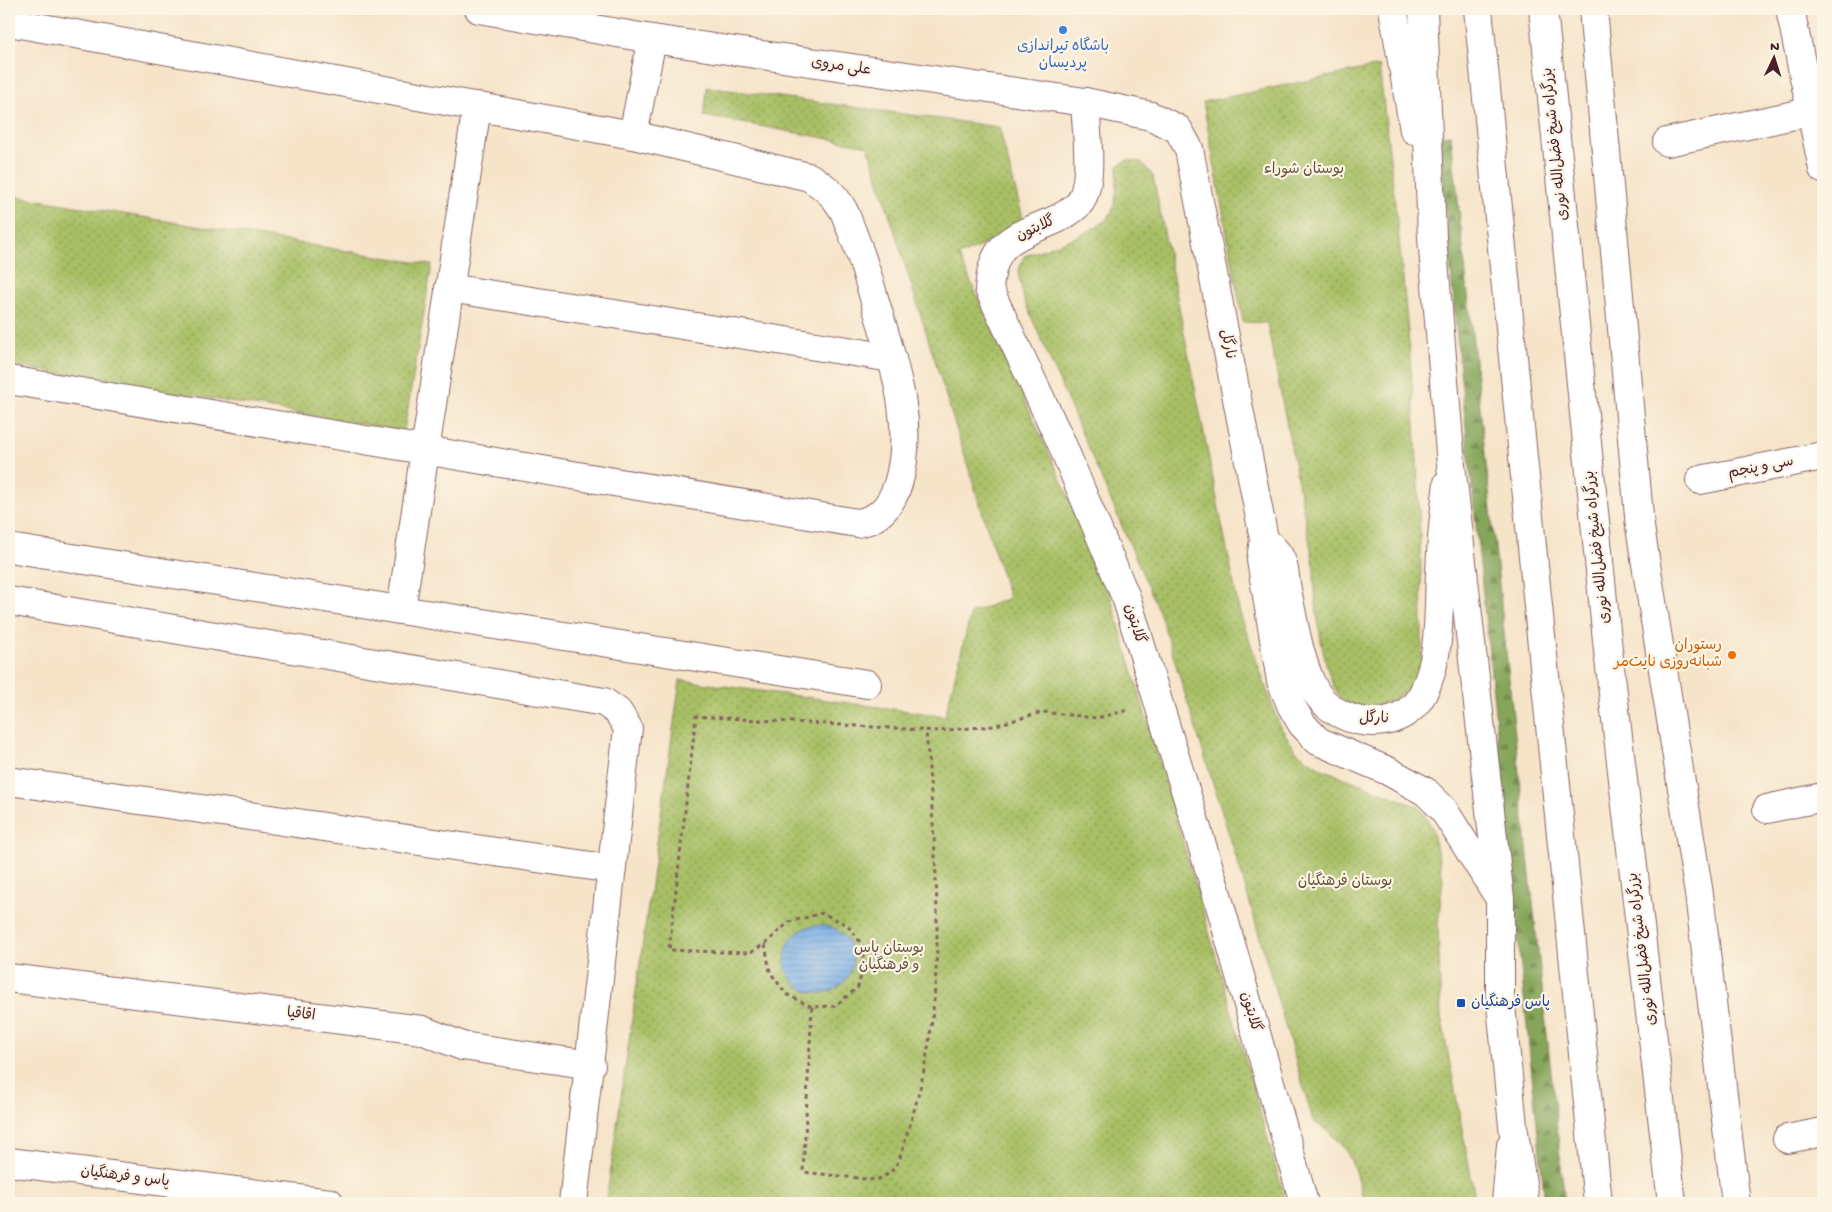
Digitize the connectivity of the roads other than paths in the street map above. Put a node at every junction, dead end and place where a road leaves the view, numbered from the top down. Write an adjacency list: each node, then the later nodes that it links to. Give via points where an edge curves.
1 (479, 9): 9 (main road, علی مروی)
2 (1392, 9): 17 (main road)
3 (1423, 9): 17 (main road)
4 (1478, 9): 46 (main road)
5 (1543, 9): 47 (main road, بزرگراه شیخ فضل‌الله نوری, via 1608,650)
6 (1594, 9): 48 (main road, via 1640,527 1699,894)
7 (1790, 9): 12 (main road)
8 (9, 22): 11 (main road)
9 (652, 39): 10 (main road, علی مروی); 13 (main road)
10 (1085, 102): 15 (main road, علی مروی, via 1151,116 1178,129); 43 (main road, گلابتون, via 1087,180 1081,202 1064,216 1004,244 995,256 989,289 1061,442 1123,592 1216,891)
11 (477, 106): 13 (main road); 18 (main road)
12 (1817, 111): 14 (main road); 16 (main road)
13 (633, 135): 19 (main road, via 792,172 809,177 831,192 843,209 861,252)
14 (1667, 142)
15 (1189, 148): 25 (main road, نارگل)
16 (1823, 169)
17 (1432, 237): 23 (main road)
18 (449, 288): 19 (main road); 21 (main road)
19 (892, 358): 21 (main road, via 905,424 905,453 890,502 871,521 857,523)
20 (9, 380): 21 (main road)
21 (424, 450): 28 (main road)
22 (1823, 456): 24 (main road, سی و پنجم)
23 (1451, 465): 25 (main road, نارگل, via 1444,517 1437,646 1431,675 1422,696 1396,720 1361,722 1342,715 1328,706 1313,688 1302,663 1280,557); 34 (main road)
24 (1700, 480)
25 (1264, 540): 34 (main road, نارگل, via 1261,560 1281,681 1302,724 1318,741 1388,770 1426,792 1443,809)
26 (9, 548): 28 (main road)
27 (9, 601): 33 (main road, via 604,702 618,712 628,728)
28 (400, 610): 29 (main road)
29 (867, 684)
30 (9, 781): 33 (main road)
31 (1823, 797): 32 (main road)
32 (1767, 810)
33 (612, 869): 36 (main road)
34 (1500, 899): 37 (main road, via 1500,995)
35 (9, 978): 36 (main road, اقاقیا, via 422,1030 462,1046)
36 (591, 1065): 42 (main road)
37 (1513, 1126): 44 (main road); 45 (main road)
38 (1823, 1132): 39 (main road)
39 (1787, 1139)
40 (9, 1162): 41 (main road, پاس و فرهنگیان)
41 (330, 1203)
42 (573, 1203)
43 (1304, 1203)
44 (1506, 1203)
45 (1525, 1203)
46 (1598, 1203)
47 (1672, 1203)
48 (1736, 1203)

